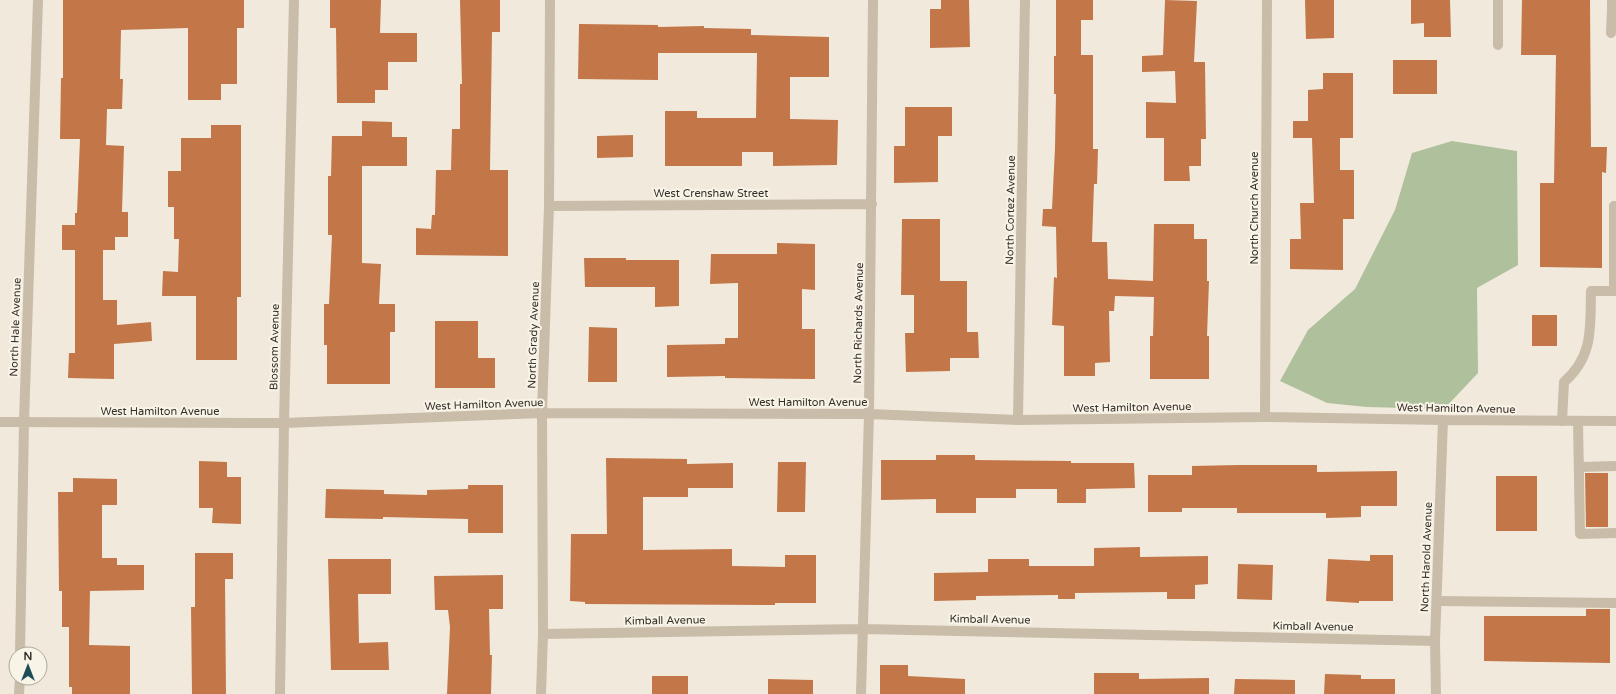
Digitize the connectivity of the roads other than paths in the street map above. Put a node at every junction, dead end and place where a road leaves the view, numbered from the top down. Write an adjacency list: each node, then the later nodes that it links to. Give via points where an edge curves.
1 (38, 0): 25 (street, North Hale Avenue)
2 (294, 0): 26 (street, Blossom Avenue)
3 (550, 0): 13 (street, North Grady Avenue)
4 (873, 0): 12 (street, North Richards Avenue)
5 (1025, 0): 19 (street, North Cortez Avenue)
6 (1267, 0): 18 (street, North Church Avenue)
7 (1498, 0): 11 (street)
8 (1612, 0): 9 (street)
9 (1614, 11): 10 (street)
10 (1611, 33)
11 (1498, 45)
12 (872, 204): 13 (street, West Crenshaw Street); 17 (street, North Richards Avenue)
13 (549, 206): 16 (street, North Grady Avenue)
14 (1616, 206): 15 (street)
15 (1615, 291): 21 (street, via 1591,291 1590,337 1586,354 1564,382)
16 (542, 413): 17 (street, West Hamilton Avenue); 26 (street, West Hamilton Avenue); 33 (street, North Grady Avenue)
17 (869, 414): 19 (street, West Hamilton Avenue); 32 (street, North Richards Avenue)
18 (1265, 417): 19 (street, West Hamilton Avenue); 20 (street, West Hamilton Avenue)
19 (1018, 420)
20 (1443, 420): 21 (street, West Hamilton Avenue); 30 (street, North Harold Avenue)
21 (1562, 421): 22 (street, West Hamilton Avenue)
22 (1578, 421): 23 (street, West Hamilton Avenue); 28 (street)
23 (1616, 421)
24 (0, 422): 25 (street, West Hamilton Avenue)
25 (24, 422): 26 (street, West Hamilton Avenue); 35 (street, North Hale Avenue)
26 (284, 423): 36 (street, Blossom Avenue)
27 (1616, 466): 28 (street)
28 (1579, 467): 29 (street, via 1580,534)
29 (1616, 533)
30 (1437, 601): 31 (street); 34 (street, North Harold Avenue)
31 (1616, 603)
32 (863, 629): 33 (street, Kimball Avenue); 34 (street, Kimball Avenue); 38 (street, North Richards Avenue)
33 (543, 634): 37 (street, North Grady Avenue)
34 (1435, 641): 39 (street, North Harold Avenue)
35 (20, 646)
36 (280, 694)
37 (540, 694)
38 (861, 694)
39 (1436, 694)

